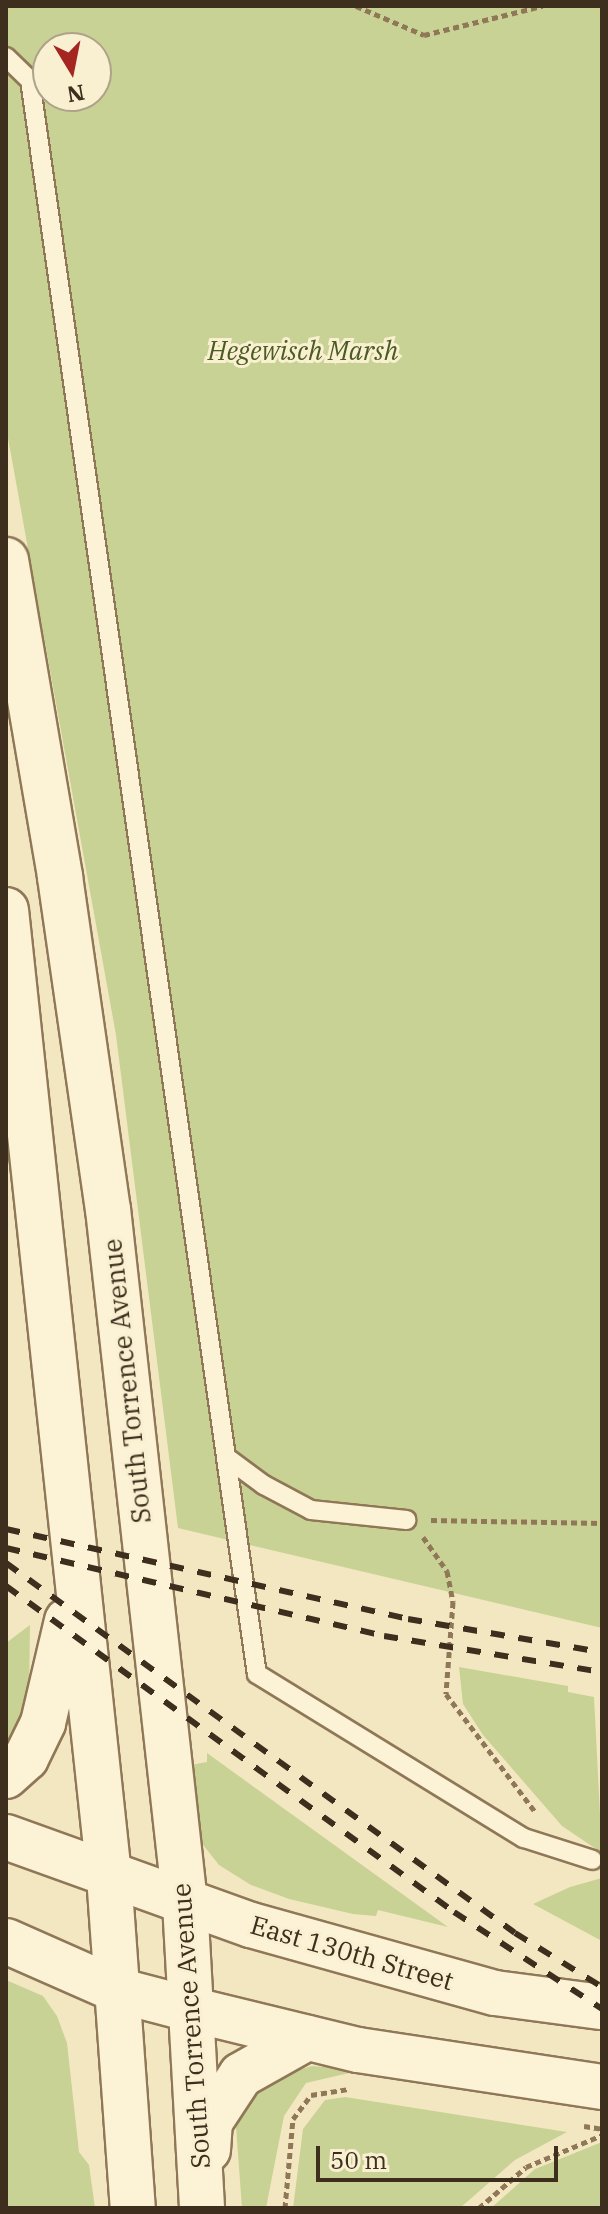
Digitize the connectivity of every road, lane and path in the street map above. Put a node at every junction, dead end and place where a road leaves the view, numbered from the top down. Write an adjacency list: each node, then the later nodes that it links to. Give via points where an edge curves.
1 (356, 6): 2 (path, via 424,35)
2 (542, 6)
3 (6, 57): 6 (lane, via 30,80)
4 (6, 560): 15 (main road, South Torrence Avenue, via 60,877 108,1209)
5 (6, 910): 9 (main road)
6 (226, 1457): 7 (lane, via 311,1510); 13 (lane, via 257,1674 524,1838)
7 (406, 1520): 8 (path); 11 (path, via 447,1571 453,1602 446,1694)
8 (602, 1523)
9 (75, 1575): 10 (main road, via 43,1723 26,1758); 14 (main road)
10 (6, 1776)
11 (539, 1816)
12 (6, 1837): 14 (main road, East 130th Street)
13 (593, 1860)
14 (109, 1876): 15 (main road, East 130th Street); 17 (main road)
15 (185, 1903): 18 (main road, East 130th Street, via 495,1993); 19 (main road, South Torrence Avenue)
16 (6, 1941): 17 (main road)
17 (117, 1990): 19 (main road); 24 (main road)
18 (602, 2007)
19 (194, 2010): 20 (main road); 25 (main road, South Torrence Avenue)
20 (307, 2038): 21 (main road); 25 (main road, via 241,2075 210,2122)
21 (602, 2087)
22 (356, 2088): 26 (path, via 311,2095 293,2119)
23 (602, 2135): 27 (path, via 526,2167)
24 (133, 2208)
25 (204, 2208)
26 (285, 2208)
27 (479, 2208)

